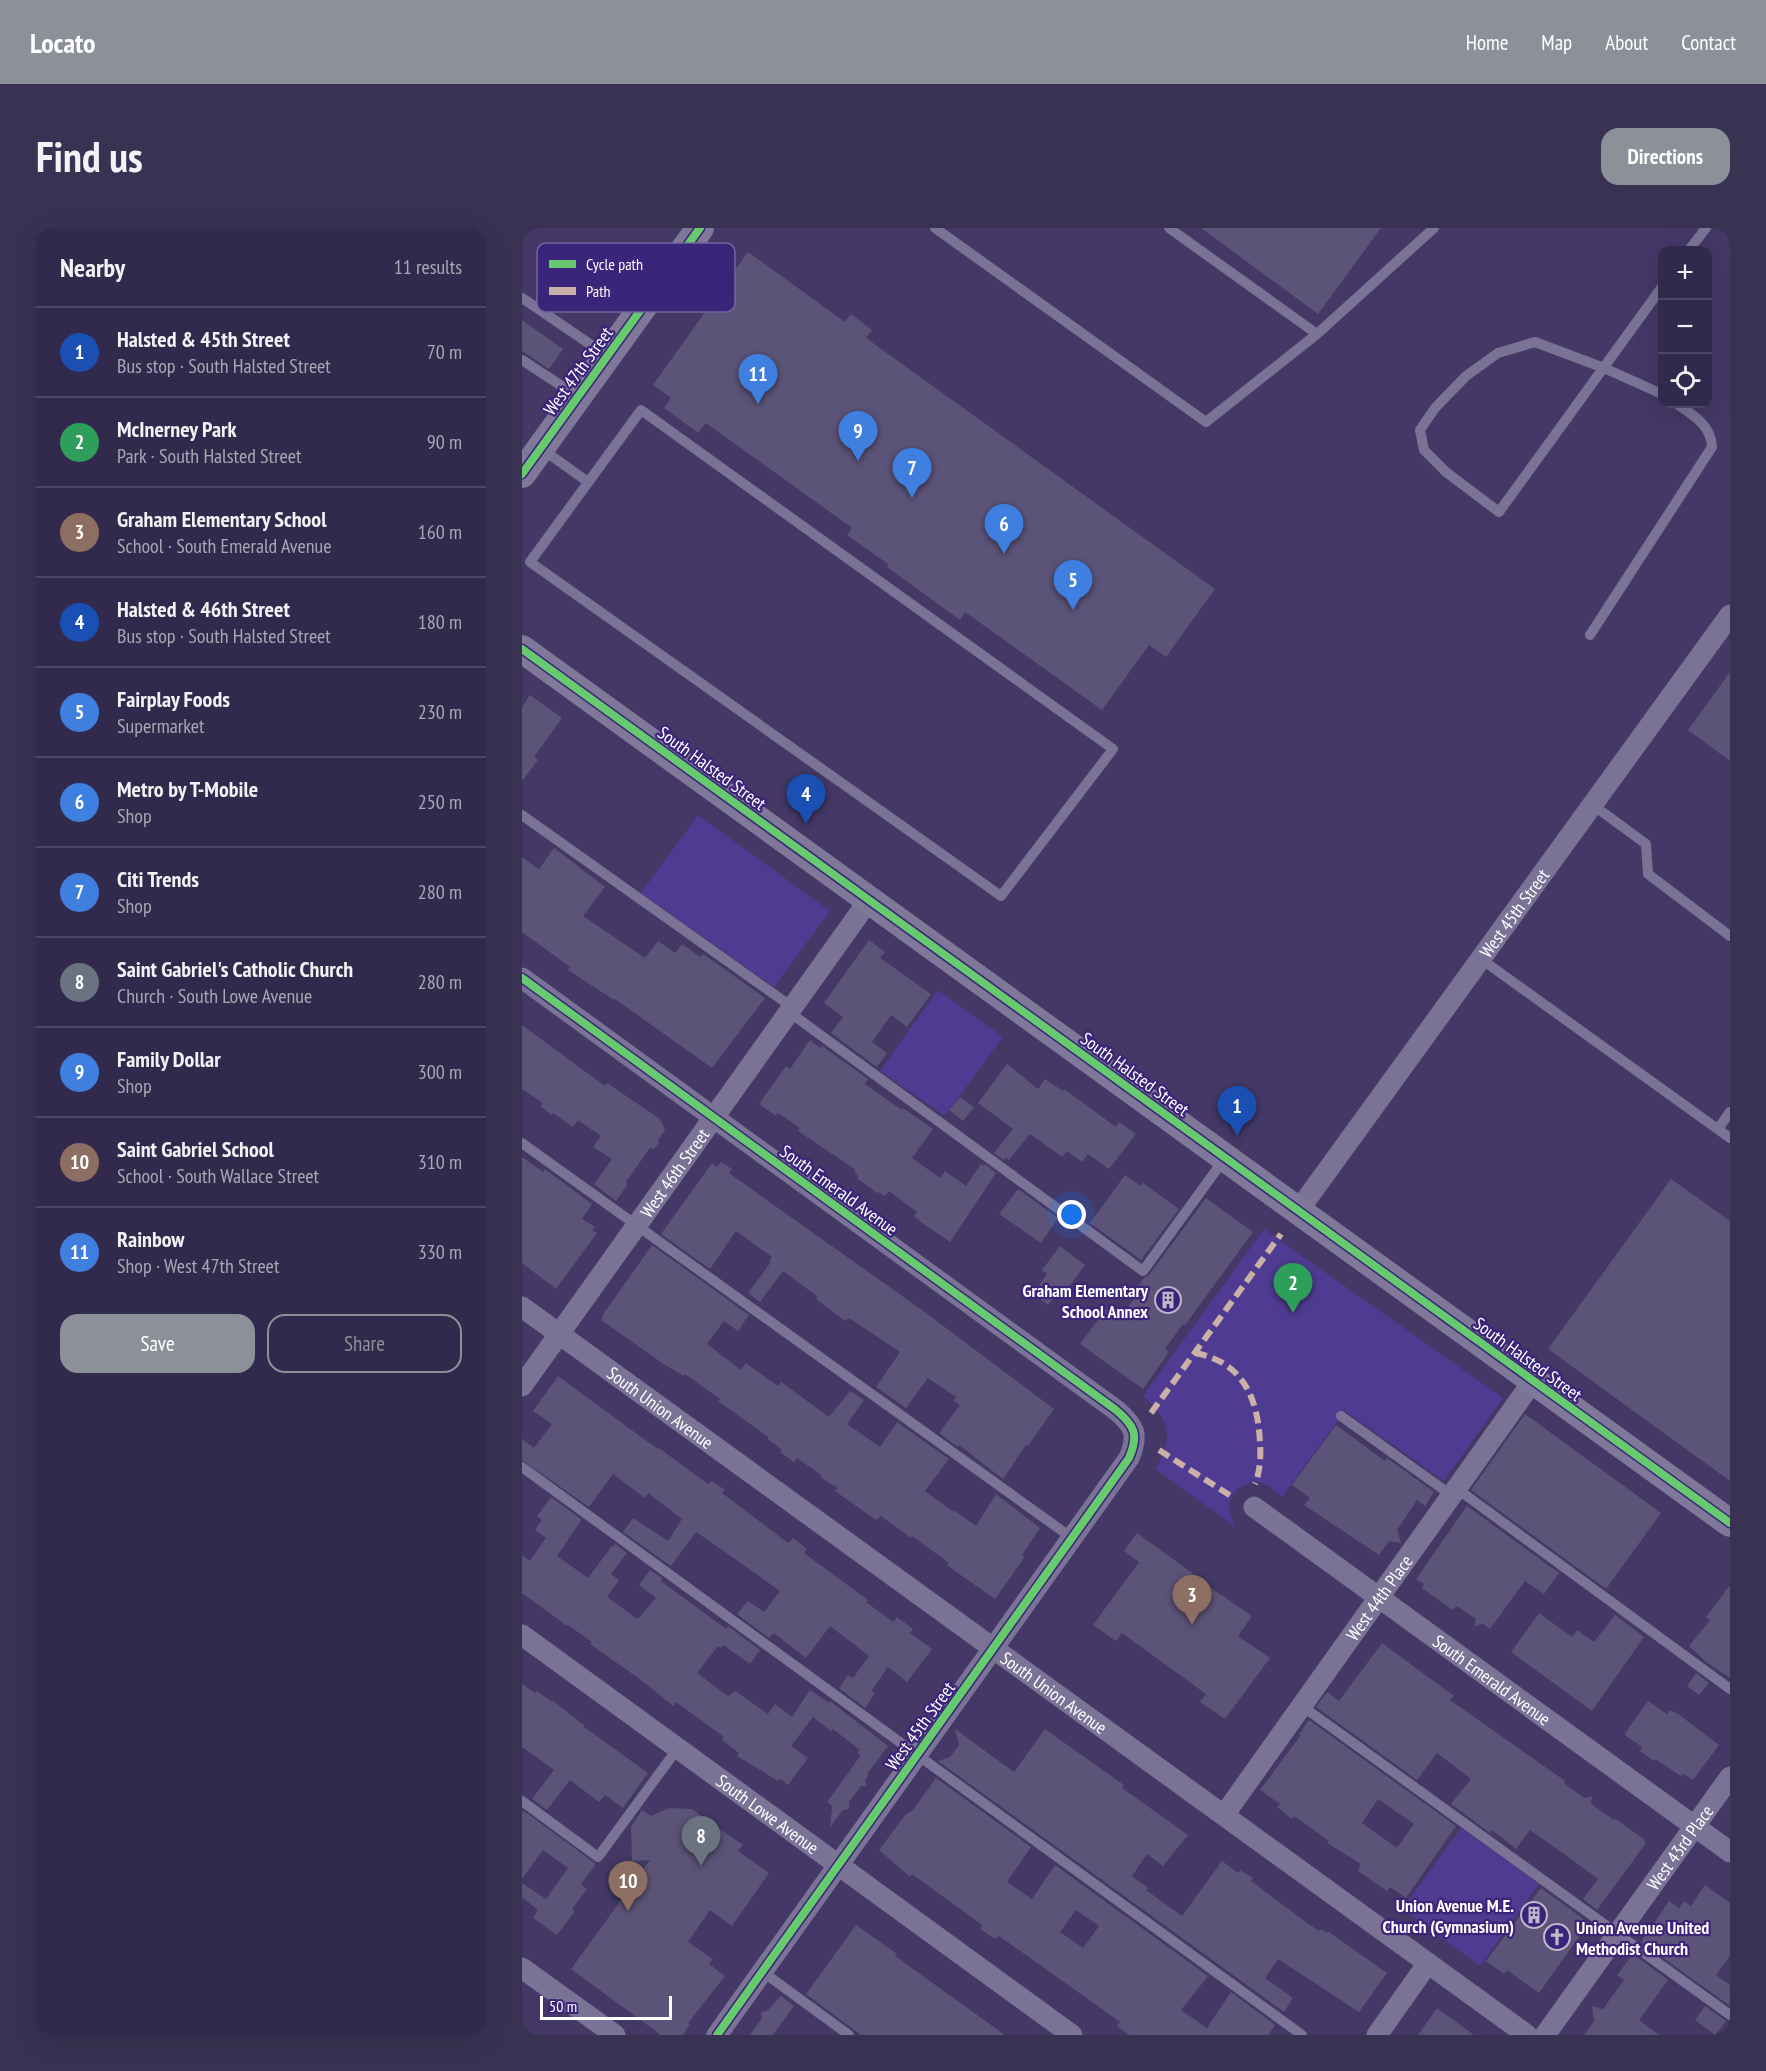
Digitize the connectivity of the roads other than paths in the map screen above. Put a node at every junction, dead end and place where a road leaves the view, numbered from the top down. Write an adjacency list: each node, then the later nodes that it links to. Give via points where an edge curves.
1 (700, 228): 6 (main road, West 47th Street)
2 (935, 228): 13 (lane, via 1206,422)
3 (1169, 228): 13 (lane)
4 (1434, 228): 13 (lane)
5 (1706, 228): 7 (lane)
6 (689, 243)
7 (1692, 246)
8 (1658, 293): 16 (lane)
9 (522, 298): 10 (lane)
10 (537, 308)
11 (543, 312): 14 (lane)
12 (639, 312): 14 (main road, West 47th Street)
13 (1317, 334)
14 (607, 356): 18 (main road, West 47th Street)
15 (522, 360): 18 (lane)
16 (1604, 368): 16 (lane, via 1499,512 1424,450 1420,430 1435,408 1466,376 1498,352 1535,342); 17 (lane)
17 (1658, 392)
18 (578, 397): 20 (main road, West 47th Street)
19 (1683, 408): 24 (lane, via 1712,435 1712,447)
20 (541, 448): 21 (main road, West 47th Street); 22 (lane)
21 (522, 474)
22 (588, 482): 22 (lane, via 530,562 1001,896 1113,749 641,410)
23 (1730, 615): 26 (street, West 45th Street)
24 (1590, 635)
25 (522, 649): 28 (main road, South Halsted Street)
26 (1593, 805): 29 (lane, via 1646,844 1648,874); 30 (street, West 45th Street)
27 (522, 814): 32 (lane)
28 (869, 900): 32 (street, West 46th Street); 38 (main road, South Halsted Street)
29 (1730, 936)
30 (1481, 959): 35 (lane); 39 (street, West 45th Street)
31 (522, 978): 34 (street, South Emerald Avenue)
32 (791, 1010): 34 (street, West 46th Street); 38 (lane, via 1143,1271)
33 (1730, 1112): 35 (lane)
34 (714, 1117): 40 (street, West 46th Street); 46 (street, South Emerald Avenue, via 1116,1410 1128,1420)
35 (1718, 1129): 36 (lane)
36 (1730, 1138)
37 (522, 1143): 40 (lane)
38 (1225, 1158): 39 (main road, South Halsted Street)
39 (1298, 1211): 43 (main road, South Halsted Street)
40 (637, 1225): 42 (street, West 46th Street); 51 (lane)
41 (522, 1307): 42 (street, South Union Avenue)
42 (559, 1334): 44 (street, West 46th Street); 54 (street, South Union Avenue)
43 (1533, 1381): 48 (street, West 44th Place); 50 (main road, South Halsted Street)
44 (522, 1386)
45 (1341, 1416): 48 (lane)
46 (1133, 1431): 51 (street, West 45th Street, via 1135,1444 1129,1458)
47 (522, 1467): 58 (lane)
48 (1454, 1492): 52 (street, West 44th Place); 55 (lane)
49 (1254, 1508): 52 (street, South Emerald Avenue)
50 (1730, 1523)
51 (1072, 1538): 54 (street, West 45th Street)
52 (1379, 1598): 56 (street, West 44th Place); 62 (street, South Emerald Avenue)
53 (522, 1635): 57 (street, South Lowe Avenue)
54 (994, 1648): 58 (street, West 45th Street); 61 (street, South Union Avenue)
55 (1730, 1689)
56 (1302, 1706): 61 (street, West 44th Place); 65 (lane)
57 (678, 1748): 60 (lane, via 598,1857); 64 (street, South Lowe Avenue)
58 (918, 1755): 64 (street, West 45th Street); 74 (lane)
59 (1730, 1777): 62 (street, West 43rd Place)
60 (522, 1801)
61 (1224, 1815): 66 (street, South Union Avenue)
62 (1694, 1827): 63 (street, South Emerald Avenue); 65 (street, West 43rd Place)
63 (1730, 1852)
64 (839, 1865): 68 (street, West 45th Street); 73 (street, South Lowe Avenue)
65 (1618, 1934): 69 (lane); 77 (street, West 43rd Place)
66 (1428, 1963): 75 (street); 76 (street, South Union Avenue)
67 (522, 1968): 70 (street)
68 (763, 1972): 71 (street, West 45th Street); 72 (lane)
69 (1730, 2015)
70 (615, 2035)
71 (717, 2035)
72 (849, 2035)
73 (1072, 2035)
74 (1302, 2035)
75 (1377, 2035)
76 (1527, 2035)
77 (1545, 2035)

